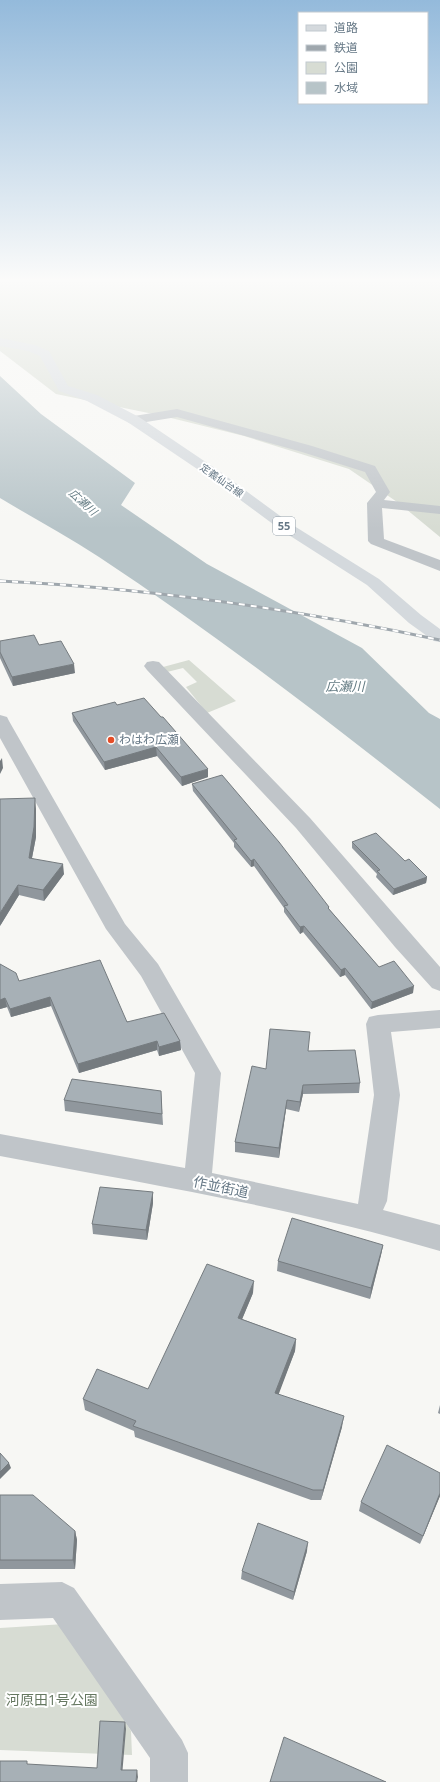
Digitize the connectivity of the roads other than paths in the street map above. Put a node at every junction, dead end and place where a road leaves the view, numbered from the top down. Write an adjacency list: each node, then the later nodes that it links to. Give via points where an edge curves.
1 (49, 363): 2 (main road, 定義仙台線 / 55, via 63,388 92,398)
2 (134, 420): 3 (street, via 177,413 370,469 383,492); 6 (main road, 定義仙台線 / 55, via 286,527 373,582)
3 (374, 503): 4 (street); 5 (street, via 376,541)
4 (440, 510)
5 (440, 566)
6 (440, 638)
7 (153, 666): 9 (street, via 303,823)
8 (0, 721): 12 (street, via 117,930 150,970 208,1073)
9 (440, 982)
10 (440, 1019): 13 (street, via 378,1024 387,1095 373,1201)
11 (0, 1145): 12 (street, 作並街道)
12 (197, 1182): 13 (street, 作並街道)
13 (365, 1218): 14 (street, 作並街道)
14 (440, 1238)
15 (0, 1602): 16 (street, via 62,1600 169,1753)
16 (169, 1782)

